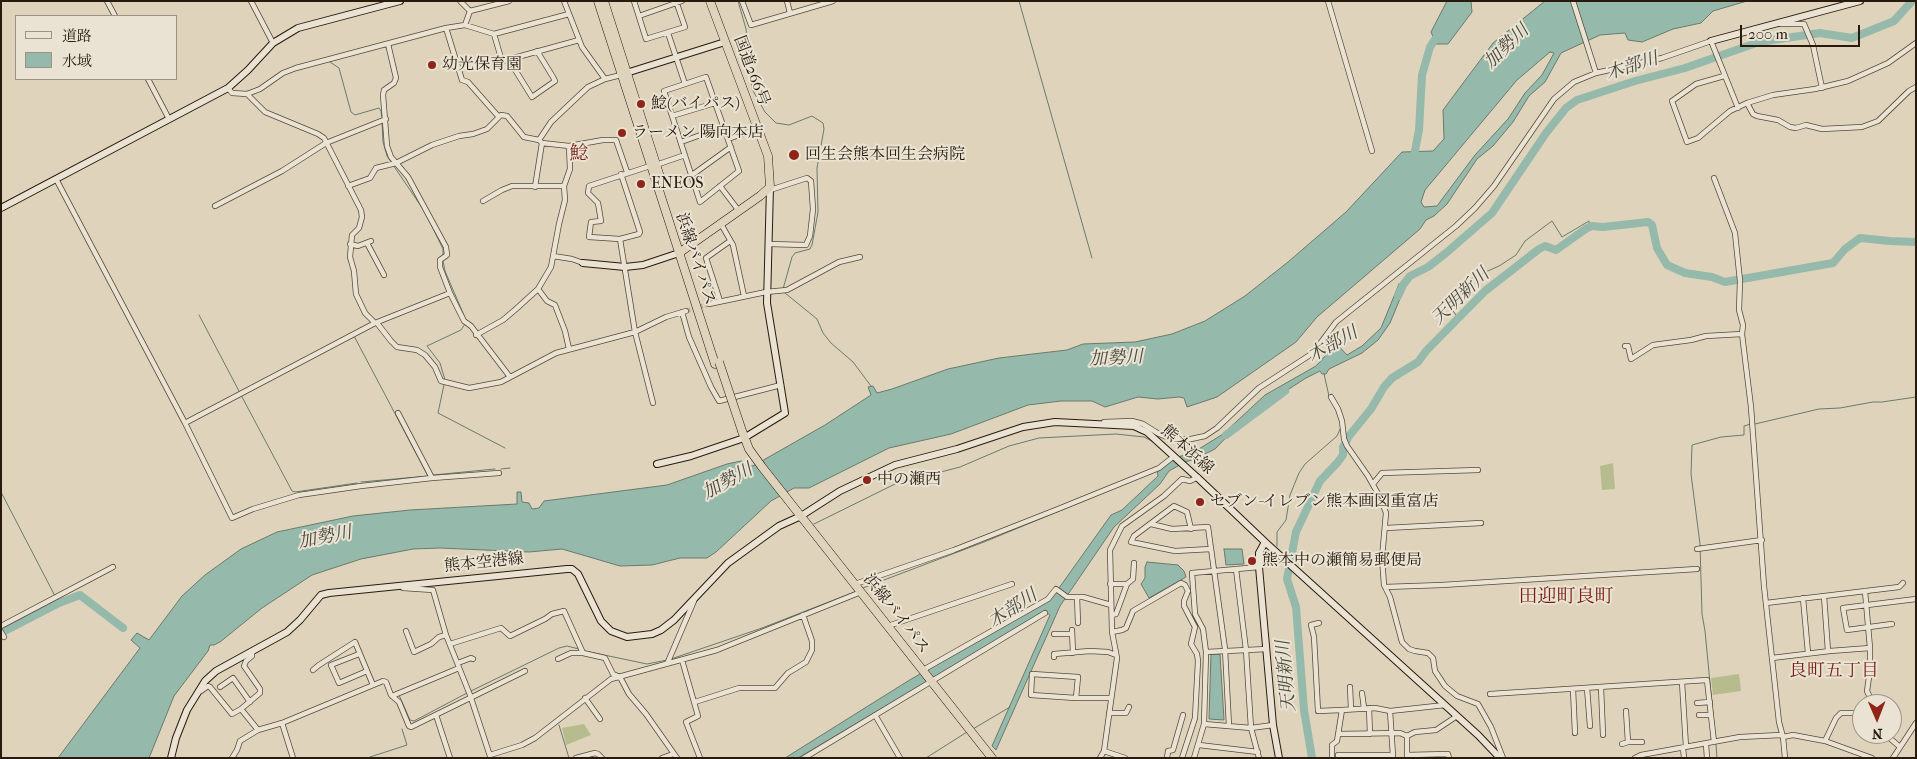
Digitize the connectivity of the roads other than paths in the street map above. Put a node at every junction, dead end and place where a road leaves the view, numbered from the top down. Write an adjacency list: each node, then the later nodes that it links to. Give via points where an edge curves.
1 (108, 1): 22 (street)
2 (251, 1): 32 (street)
3 (400, 1): 32 (main road, via 298,28)
4 (460, 1): 19 (street)
5 (509, 1): 19 (street)
6 (564, 1): 21 (street)
7 (598, 1): 39 (highway, 浜線バイパス)
8 (604, 1): 39 (highway, 浜線バイパス)
9 (634, 1): 23 (street)
10 (682, 1): 18 (street)
11 (710, 1): 31 (highway, 国道266号)
12 (742, 1): 20 (street, via 751,25)
13 (787, 1): 20 (street)
14 (833, 1): 20 (street)
15 (1328, 1): 63 (street)
16 (1572, 1): 38 (street)
17 (1860, 1): 24 (main road)
18 (676, 2): 23 (street); 27 (street, via 685,27)
19 (470, 11): 25 (street)
20 (790, 13)
21 (568, 14): 28 (street); 29 (street)
22 (115, 15)
23 (639, 16): 27 (street, via 646,39)
24 (1775, 24): 30 (main road); 46 (street, via 1804,24 1812,43)
25 (465, 25): 26 (street); 28 (street)
26 (446, 28): 34 (street); 51 (street, via 462,80 468,82)
27 (668, 33): 36 (street)
28 (494, 34): 37 (street, via 501,58)
29 (579, 40): 35 (street); 41 (street)
30 (1711, 41): 38 (street, via 1662,58); 40 (street)
31 (725, 42): 36 (main road); 56 (highway, 国道266号)
32 (273, 43): 45 (main road)
33 (1916, 43): 46 (street, via 1888,63 1848,81)
34 (388, 44): 47 (street, via 296,68); 54 (street, via 396,78 384,90)
35 (537, 51): 37 (street); 37 (street, via 554,82 532,97)
36 (675, 58): 39 (main road); 43 (street)
37 (509, 60)
38 (1596, 70): 110 (street, via 1568,86 1554,99 1494,186 1456,226 1336,322 1313,353 1259,388 1217,428 1205,436 1172,439 1132,421)
39 (623, 74): 41 (street); 66 (highway, 浜線バイパス)
40 (1724, 76): 50 (street); 50 (street, via 1696,84 1672,101 1687,142 1698,138)
41 (605, 79): 58 (street, via 588,87 566,106 551,122)
42 (149, 80): 53 (street)
43 (685, 84): 48 (street, via 706,77); 52 (street, via 664,91)
44 (1916, 87): 49 (street, via 1878,121 1862,127 1822,129 1806,125 1790,128 1778,120 1753,114)
45 (228, 88): 47 (street, via 232,93); 53 (main road)
46 (1822, 88): 49 (street, via 1773,95)
47 (247, 94): 60 (street, via 265,112 318,134)
48 (715, 103): 52 (street); 55 (street)
49 (1747, 103): 50 (street)
50 (1738, 108)
51 (498, 116): 58 (street, via 506,116 524,137); 65 (street, via 487,130 432,145)
52 (672, 116): 59 (street)
53 (169, 119): 71 (main road)
54 (386, 119): 60 (street); 65 (street, via 387,146)
55 (723, 127): 57 (street); 59 (street)
56 (759, 128): 57 (street); 76 (highway, 国道266号, via 768,156)
57 (728, 140): 62 (street)
58 (540, 142): 61 (street); 75 (street)
59 (681, 142): 64 (street)
60 (326, 143): 72 (street); 78 (street, via 282,171)
61 (569, 146): 67 (street, via 616,140); 73 (street, via 570,169)
62 (730, 147): 69 (street); 74 (street, via 739,171)
63 (1372, 151)
64 (685, 155): 66 (street); 69 (street)
65 (396, 163): 72 (street, via 376,168 370,178); 93 (street, via 411,182 446,247 447,255 440,260 440,267)
66 (653, 165): 67 (street); 86 (highway, 浜線バイパス)
67 (627, 172): 68 (street)
68 (621, 174): 82 (street, via 640,232); 82 (street, via 589,186 588,193 598,203 601,221 591,222 589,237)
69 (692, 175): 74 (street, via 700,202)
70 (1714, 178): 100 (street, via 1735,233)
71 (56, 179): 79 (main road); 109 (street)
72 (348, 186): 84 (street, via 362,217)
73 (564, 186): 75 (street); 87 (street, via 565,200)
74 (720, 186): 80 (street)
75 (535, 187): 77 (street, via 512,186)
76 (770, 189): 80 (highway); 85 (main road); 85 (street, via 807,178 813,209 806,245)
77 (483, 200)
78 (215, 206)
79 (1, 208)
80 (739, 211): 81 (highway)
81 (721, 224): 83 (street); 86 (highway)
82 (620, 239): 90 (street)
83 (730, 241): 95 (street); 96 (street, via 706,258)
84 (350, 244): 91 (street, via 358,246 369,242); 98 (street, via 356,294 365,313)
85 (769, 244): 94 (main road)
86 (681, 252): 90 (main road, via 643,265); 111 (highway, 浜線バイパス)
87 (553, 256): 89 (street); 92 (street, via 551,267)
88 (860, 257): 94 (street, via 839,262 788,290)
89 (583, 263): 90 (main road)
90 (625, 267): 99 (street)
91 (384, 275)
92 (538, 289): 101 (street, via 503,320); 103 (street, via 547,301 555,305)
93 (450, 292): 98 (street); 101 (street, via 464,321)
94 (766, 292): 95 (street); 105 (main road)
95 (744, 296): 96 (street)
96 (720, 302): 97 (street)
97 (709, 304)
98 (376, 323): 104 (street, via 397,347 417,350 425,355 444,382 462,388 479,388); 109 (street)
99 (635, 332): 103 (street); 105 (street, via 684,312 689,337 719,401); 107 (street)
100 (1742, 334): 102 (street, via 1653,345 1631,358 1628,346); 124 (street)
101 (476, 335): 104 (street)
102 (1625, 346)
103 (569, 349): 104 (street)
104 (510, 377)
105 (781, 386): 111 (main road, via 785,413)
106 (1331, 397): 118 (street, via 1342,421 1347,446)
107 (653, 403)
108 (398, 413): 117 (street)
109 (185, 423): 117 (street, via 232,518 298,495)
110 (1085, 423): 112 (main road, 熊本浜線, via 1134,426 1147,432); 119 (main road, 熊本浜線, via 1055,422 1023,427 895,465)
111 (741, 434): 113 (main road, via 691,456); 119 (highway, 浜線バイパス)
112 (1173, 457): 116 (main road, 熊本浜線); 135 (street, via 1159,468 1058,509)
113 (657, 464)
114 (1478, 470): 118 (street, via 1382,473)
115 (498, 473): 117 (street)
116 (1198, 477): 125 (main road, 熊本浜線); 137 (street, via 1190,481 1182,479 1122,526 1110,550)
117 (432, 478)
118 (1373, 484): 123 (street, via 1386,513)
119 (799, 514): 135 (highway, 浜線バイパス); 146 (main road, 熊本空港線, via 728,564)
120 (1151, 524): 122 (street, via 1172,529); 122 (street, via 1174,506 1187,512); 126 (street, via 1131,542 1175,551)
121 (1481, 524): 123 (street)
122 (1190, 528): 126 (street, via 1208,527)
123 (1386, 528): 140 (street, via 1382,558)
124 (1762, 540): 127 (street); 148 (street)
125 (1265, 542): 129 (main road, via 1259,553); 212 (main road, 熊本浜線)
126 (1211, 549): 133 (street)
127 (1697, 549)
128 (1134, 563): 138 (street, via 1133,579)
129 (1259, 566): 131 (street); 168 (main road)
130 (113, 567): 157 (street)
131 (1236, 569): 133 (street); 170 (street)
132 (1697, 569): 140 (street)
133 (1213, 571): 171 (street); 174 (street, via 1192,573 1195,614 1203,630)
134 (1903, 583): 141 (street, via 1898,587)
135 (855, 584): 142 (highway, 浜線バイパス)
136 (1012, 584): 158 (street)
137 (1110, 584): 138 (street); 149 (street)
138 (1128, 584): 152 (street, via 1116,614)
139 (399, 586): 146 (main road, 熊本空港線, via 572,569 580,576 601,621 611,631 627,637 661,630); 164 (street, via 433,590); 173 (main road, 熊本空港線, via 322,595 287,632)
140 (1385, 587): 281 (street, via 1402,642 1415,651 1428,653 1445,686 1457,696 1478,704 1491,727)
141 (1865, 591): 143 (street); 150 (street)
142 (861, 592): 153 (street); 158 (highway, 浜線バイパス)
143 (1824, 596): 145 (street); 172 (street)
144 (1077, 597): 149 (street); 154 (street); 189 (street, via 1067,596 1056,589 1048,599)
145 (1803, 598): 148 (street); 177 (street)
146 (696, 599): 184 (street)
147 (1916, 599): 150 (street)
148 (1766, 603): 180 (street)
149 (1110, 605): 152 (street)
150 (1867, 606): 159 (street); 159 (street, via 1843,608 1847,630)
151 (1044, 613): 191 (street)
152 (1112, 614): 162 (street)
153 (803, 615): 183 (street, via 718,650); 209 (street, via 812,650 806,662 788,673 775,688 739,688)
154 (1078, 622)
155 (1319, 623): 217 (street, via 1311,625 1318,711)
156 (1892, 624): 159 (street)
157 (1, 626)
158 (888, 626): 189 (highway, 浜線バイパス)
159 (1869, 626): 167 (street)
160 (406, 631): 164 (street, via 414,652)
161 (1, 632): 165 (street)
162 (1112, 632): 179 (street); 275 (street, via 1126,628 1133,611 1181,584 1188,590 1184,606 1194,627 1191,644 1198,661 1194,718)
163 (1054, 634): 176 (street, via 1072,632)
164 (446, 635): 166 (street)
165 (4, 637)
166 (450, 644): 169 (street, via 501,628 510,636 562,610); 185 (street)
167 (1870, 648): 172 (street); 203 (street)
168 (1268, 649): 170 (street); 232 (main road)
169 (581, 650): 181 (street); 190 (street, via 605,658 613,674)
170 (1246, 650): 171 (street); 235 (street)
171 (1225, 651): 174 (street); 233 (street)
172 (1828, 651): 177 (street)
173 (252, 652): 200 (main road, 熊本空港線, via 216,671); 208 (street, via 244,666 261,691)
174 (1206, 652): 231 (street)
175 (1048, 653): 176 (street)
176 (1073, 653): 179 (street, via 1090,651)
177 (1808, 653): 180 (street)
178 (360, 654): 186 (street, via 355,642); 187 (street); 187 (street, via 331,665 339,683)
179 (1116, 655): 207 (street)
180 (1772, 658): 243 (street)
181 (558, 659)
182 (473, 660): 185 (street, via 471,658)
183 (682, 660): 184 (street); 209 (street)
184 (667, 664): 190 (street)
185 (458, 666): 201 (street); 204 (street)
186 (313, 670)
187 (367, 671): 193 (street)
188 (525, 671): 201 (street)
189 (924, 671): 191 (highway, 浜線バイパス)
190 (620, 677): 205 (street, via 606,681); 257 (street)
191 (931, 681): 223 (street); 255 (highway, 浜線バイパス)
192 (1682, 682): 197 (street); 210 (street, via 1707,680); 252 (street)
193 (373, 685): 204 (street, via 385,680); 229 (street)
194 (220, 687): 208 (street, via 233,678)
195 (1350, 687): 216 (street)
196 (1587, 688): 197 (street); 198 (street); 234 (street)
197 (1601, 688): 241 (street)
198 (1573, 689): 202 (street); 238 (street)
199 (1362, 693): 214 (street)
200 (196, 694): 215 (street, via 210,687 232,714); 262 (main road, 熊本空港線, via 182,724)
201 (470, 694): 222 (street); 260 (street)
202 (1490, 694)
203 (1868, 694)
204 (392, 696): 222 (street, via 400,702 409,726)
205 (585, 698): 228 (street); 260 (street, via 535,738)
206 (1076, 698): 206 (street, via 1031,695 1032,674 1078,677); 207 (street)
207 (1111, 698): 220 (street)
208 (250, 702): 215 (street)
209 (695, 702): 269 (street, via 698,716 686,722)
210 (1710, 702): 211 (street); 226 (street)
211 (1698, 703)
212 (1445, 705): 218 (street); 227 (main road, 熊本浜線)
213 (1129, 707): 220 (street, via 1126,713)
214 (1367, 708): 216 (street); 218 (street); 240 (street)
215 (241, 709): 236 (street)
216 (1351, 709): 217 (street)
217 (1342, 710): 239 (street)
218 (1390, 711): 237 (street)
219 (1626, 711): 245 (street)
220 (1109, 713): 254 (street)
221 (1852, 713): 244 (street, via 1841,713 1836,718)
222 (436, 715): 265 (street)
223 (875, 715): 270 (street); 271 (street)
224 (1183, 715): 274 (street, via 1173,750 1168,751)
225 (1700, 715): 226 (street)
226 (1711, 715): 247 (street)
227 (1457, 716): 242 (street, via 1436,730); 281 (main road, 熊本浜線)
228 (600, 719)
229 (282, 723): 236 (street); 264 (street)
230 (1916, 723): 253 (street)
231 (1204, 724): 233 (street); 251 (street)
232 (1273, 725): 235 (street); 277 (main road)
233 (1229, 726): 235 (street)
234 (1590, 726)
235 (1250, 728): 256 (street)
236 (258, 730): 263 (street, via 240,741)
237 (1391, 733): 240 (street); 242 (street); 258 (street)
238 (1575, 733)
239 (1338, 734): 240 (street); 278 (street, via 1336,743 1332,745)
240 (1370, 734)
241 (1603, 735)
242 (1407, 736): 259 (street)
243 (1782, 736): 244 (street); 247 (street, via 1740,737); 284 (street)
244 (1825, 741): 285 (street)
245 (1628, 742): 246 (street); 248 (street)
246 (1642, 742)
247 (1715, 742): 249 (street)
248 (1622, 744)
249 (1706, 744): 252 (street); 283 (street)
250 (1897, 744): 253 (street)
251 (1199, 745): 256 (street); 276 (street)
252 (1685, 747): 261 (street); 282 (street)
253 (1900, 747): 286 (street)
254 (1104, 751): 272 (street); 273 (street)
255 (988, 755)
256 (1258, 755)
257 (675, 756): 268 (street)
258 (1393, 756): 279 (street, via 1338,755)
259 (1407, 756): 280 (street, via 1448,754)
260 (490, 757)
261 (1638, 757)
262 (172, 758)
263 (232, 758)
264 (293, 758)
265 (450, 758)
266 (576, 758): 267 (street, via 595,753)
267 (602, 758)
268 (662, 758)
269 (700, 758)
270 (804, 758)
271 (900, 758)
272 (1100, 758)
273 (1125, 758)
274 (1167, 758)
275 (1182, 758)
276 (1194, 758)
277 (1279, 758)
278 (1332, 758)
279 (1338, 758)
280 (1449, 758)
281 (1502, 758)
282 (1684, 758)
283 (1707, 758)
284 (1785, 758)
285 (1872, 758)
286 (1893, 758)

